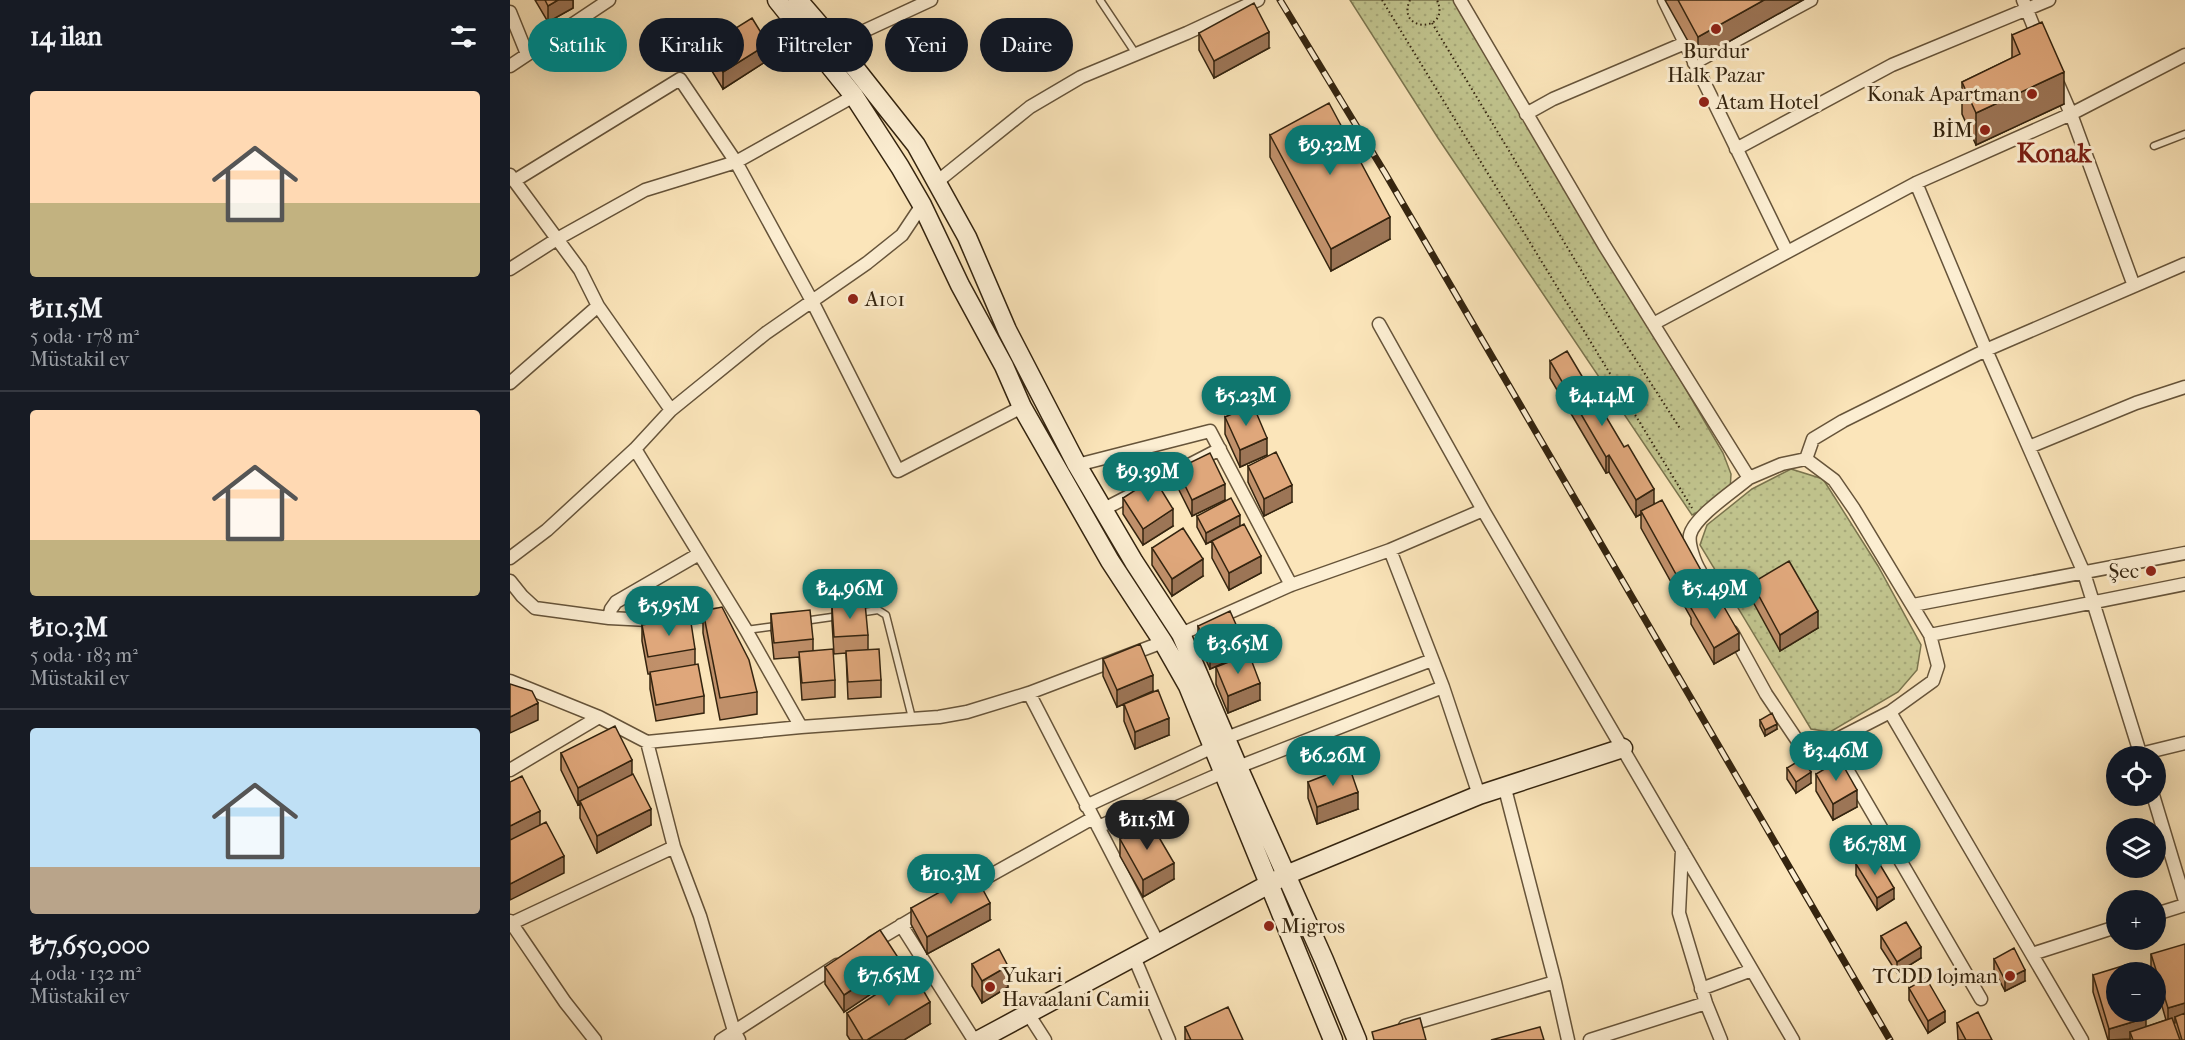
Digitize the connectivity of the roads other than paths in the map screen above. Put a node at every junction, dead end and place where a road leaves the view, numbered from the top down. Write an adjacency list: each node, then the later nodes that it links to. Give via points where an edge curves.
1 (609, 0): 17 (street)
2 (777, 0): 24 (main road)
3 (798, 0): 13 (main road)
4 (931, 0): 14 (street)
5 (1100, 0): 18 (lane)
6 (1256, 0): 18 (street)
7 (1460, 0): 25 (street)
8 (1664, 0): 15 (street)
9 (1811, 0): 20 (street)
10 (2049, 0): 11 (street)
11 (2024, 4): 16 (street); 29 (street, via 1892,65)
12 (510, 12): 17 (street)
13 (814, 18)
14 (873, 27)
15 (1685, 43): 20 (street); 25 (street, via 1552,99)
16 (2044, 50)
17 (527, 54): 21 (street)
18 (1136, 54): 32 (street, via 1081,77 1030,107)
19 (2185, 55): 26 (street)
20 (1694, 63): 29 (street)
21 (510, 66)
22 (858, 72): 32 (main road, via 916,145)
23 (2053, 72): 26 (street)
24 (854, 96): 30 (street); 34 (main road)
25 (1526, 114): 43 (street)
26 (2071, 114): 33 (street); 39 (street)
27 (2185, 134): 28 (lane)
28 (2154, 146)
29 (1736, 149): 36 (street)
30 (736, 162): 31 (street, via 680,79); 35 (street, via 645,190); 40 (street)
31 (512, 178): 35 (street)
32 (938, 181): 34 (main road); 53 (main road, via 1007,330)
33 (1916, 183): 36 (street); 44 (street)
34 (922, 205): 40 (street, via 902,235); 47 (main road)
35 (557, 239): 38 (street); 41 (street, via 580,270)
36 (1787, 252): 43 (street)
37 (2185, 264): 39 (street)
38 (510, 269)
39 (2134, 286): 44 (street)
40 (812, 301): 47 (street, via 898,471); 48 (street)
41 (598, 306): 45 (street); 48 (street)
42 (1379, 324): 56 (street)
43 (1653, 324): 54 (street)
44 (1986, 350): 49 (street); 52 (street, via 1813,439)
45 (510, 383)
46 (2185, 387): 49 (street)
47 (1022, 407): 76 (main road, via 1110,561)
48 (670, 410): 50 (street)
49 (2029, 447): 61 (street)
50 (635, 449): 58 (street); 60 (street, via 547,530)
51 (1220, 449): 53 (street, via 1210,431); 55 (street); 65 (street)
52 (1806, 459): 54 (street); 67 (street, via 1834,480)
53 (1077, 465): 55 (main road)
54 (1749, 478): 63 (street, via 1699,520 1690,535 1694,561)
55 (1104, 509): 74 (main road)
56 (1483, 510): 57 (street); 90 (street)
57 (1390, 550): 65 (street); 77 (street)
58 (699, 554): 68 (street); 69 (street, via 616,602)
59 (2185, 554): 61 (street)
60 (510, 558)
61 (2084, 573): 66 (street); 67 (street)
62 (510, 581): 69 (street, via 535,608)
63 (1705, 581)
64 (2185, 584): 66 (street)
65 (1291, 585): 74 (street)
66 (2094, 603): 75 (street); 89 (street)
67 (1913, 605): 75 (street)
68 (736, 614): 69 (street, via 649,620); 73 (street)
69 (609, 618)
70 (1727, 622): 86 (street, via 1766,694 1801,746 1816,750)
71 (792, 623): 83 (lane, via 878,610 884,613)
72 (781, 625): 73 (lane)
73 (746, 630): 84 (street)
74 (1181, 634): 87 (main road)
75 (1930, 635): 81 (street, via 1938,666 1933,681)
76 (1163, 642): 80 (street); 87 (main road)
77 (1432, 660): 79 (street); 87 (street)
78 (510, 681): 82 (street)
79 (1443, 687): 93 (street); 95 (street)
80 (1029, 693): 83 (street, via 967,712); 96 (street)
81 (1890, 712): 86 (street); 111 (street)
82 (599, 717): 85 (street); 92 (street)
83 (912, 719): 84 (street)
84 (801, 727): 85 (street)
85 (647, 742): 99 (street)
86 (1830, 742): 116 (street)
87 (1220, 743): 93 (main road); 96 (street)
88 (2185, 743): 91 (street)
89 (2137, 746)
90 (1623, 748): 94 (main road); 100 (street)
91 (2166, 748)
92 (510, 770)
93 (1231, 770): 98 (street); 101 (main road); 102 (main road)
94 (1504, 785): 95 (main road); 114 (street)
95 (1479, 795): 101 (main road)
96 (1086, 806): 98 (street)
97 (2156, 806): 104 (street)
98 (1096, 822): 103 (street); 110 (street)
99 (674, 847): 107 (street); 120 (street, via 700,916)
100 (1682, 849): 113 (street); 115 (street, via 1679,914)
101 (1286, 875): 102 (main road); 121 (main road)
102 (1269, 882): 110 (main road); 128 (main road)
103 (952, 897)
104 (2185, 903): 106 (street)
105 (931, 908): 108 (street)
106 (2166, 910)
107 (511, 923): 122 (street)
108 (901, 925): 120 (street); 124 (street)
109 (2106, 930): 111 (street)
110 (1158, 943): 112 (main road)
111 (2032, 954): 133 (street)
112 (1134, 957): 118 (main road); 127 (street)
113 (1752, 970): 115 (street); 132 (street)
114 (1555, 982): 119 (street); 129 (street)
115 (1701, 989): 117 (street)
116 (1981, 999)
117 (1706, 1003): 130 (street); 131 (street)
118 (1027, 1012): 125 (main road); 126 (street)
119 (1391, 1030)
120 (736, 1036): 123 (street)
121 (1361, 1039)
122 (596, 1040)
123 (721, 1040)
124 (974, 1040)
125 (979, 1040)
126 (1045, 1040)
127 (1169, 1040)
128 (1333, 1040)
129 (1568, 1040)
130 (1590, 1040)
131 (1721, 1040)
132 (1792, 1040)
133 (2082, 1040)

